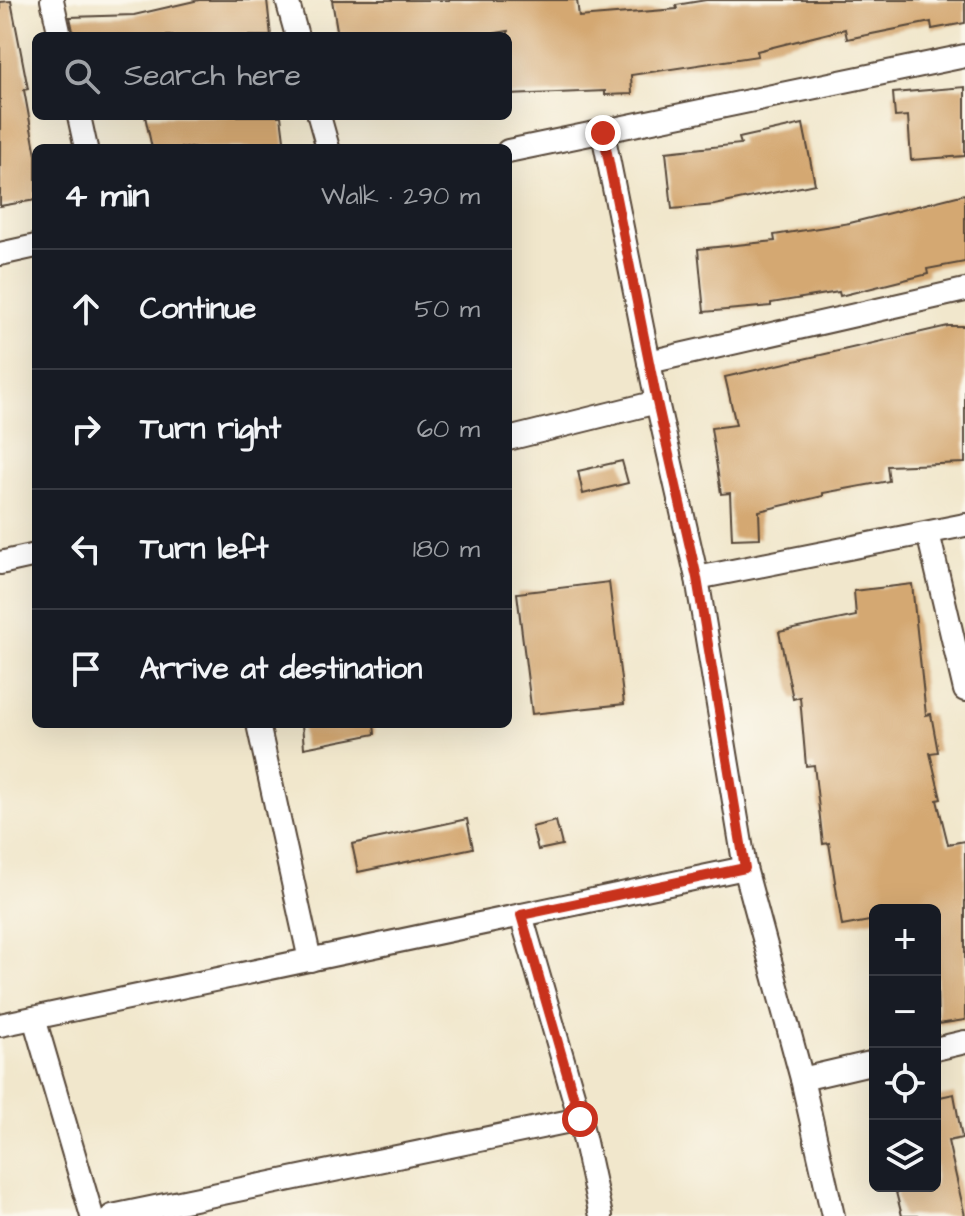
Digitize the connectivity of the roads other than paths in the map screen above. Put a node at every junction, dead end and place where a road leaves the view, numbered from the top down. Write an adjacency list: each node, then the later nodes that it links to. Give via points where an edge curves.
1 (52, 0): 3 (street)
2 (287, 0): 4 (street)
3 (59, 32)
4 (296, 32)
5 (965, 56): 8 (street)
6 (80, 120): 9 (street)
7 (320, 120): 10 (street)
8 (603, 133): 11 (street); 15 (street)
9 (85, 144)
10 (327, 144)
11 (512, 150)
12 (32, 247): 13 (street)
13 (0, 254)
14 (965, 290): 15 (street)
15 (649, 362): 16 (street)
16 (657, 402): 17 (street); 22 (street)
17 (512, 438)
18 (965, 525): 19 (street)
19 (928, 533): 22 (street); 23 (street)
20 (32, 556): 21 (street)
21 (0, 563)
22 (697, 578): 25 (street)
23 (965, 690)
24 (259, 728): 27 (street)
25 (745, 868): 26 (street); 33 (street)
26 (521, 915): 27 (street); 34 (street)
27 (310, 960): 28 (street)
28 (34, 1018): 29 (street); 35 (street)
29 (0, 1025)
30 (965, 1042): 31 (street)
31 (939, 1048)
32 (869, 1063): 33 (street)
33 (802, 1079): 38 (street)
34 (580, 1119): 36 (street); 37 (street)
35 (92, 1216)
36 (112, 1216)
37 (601, 1216)
38 (833, 1216)

